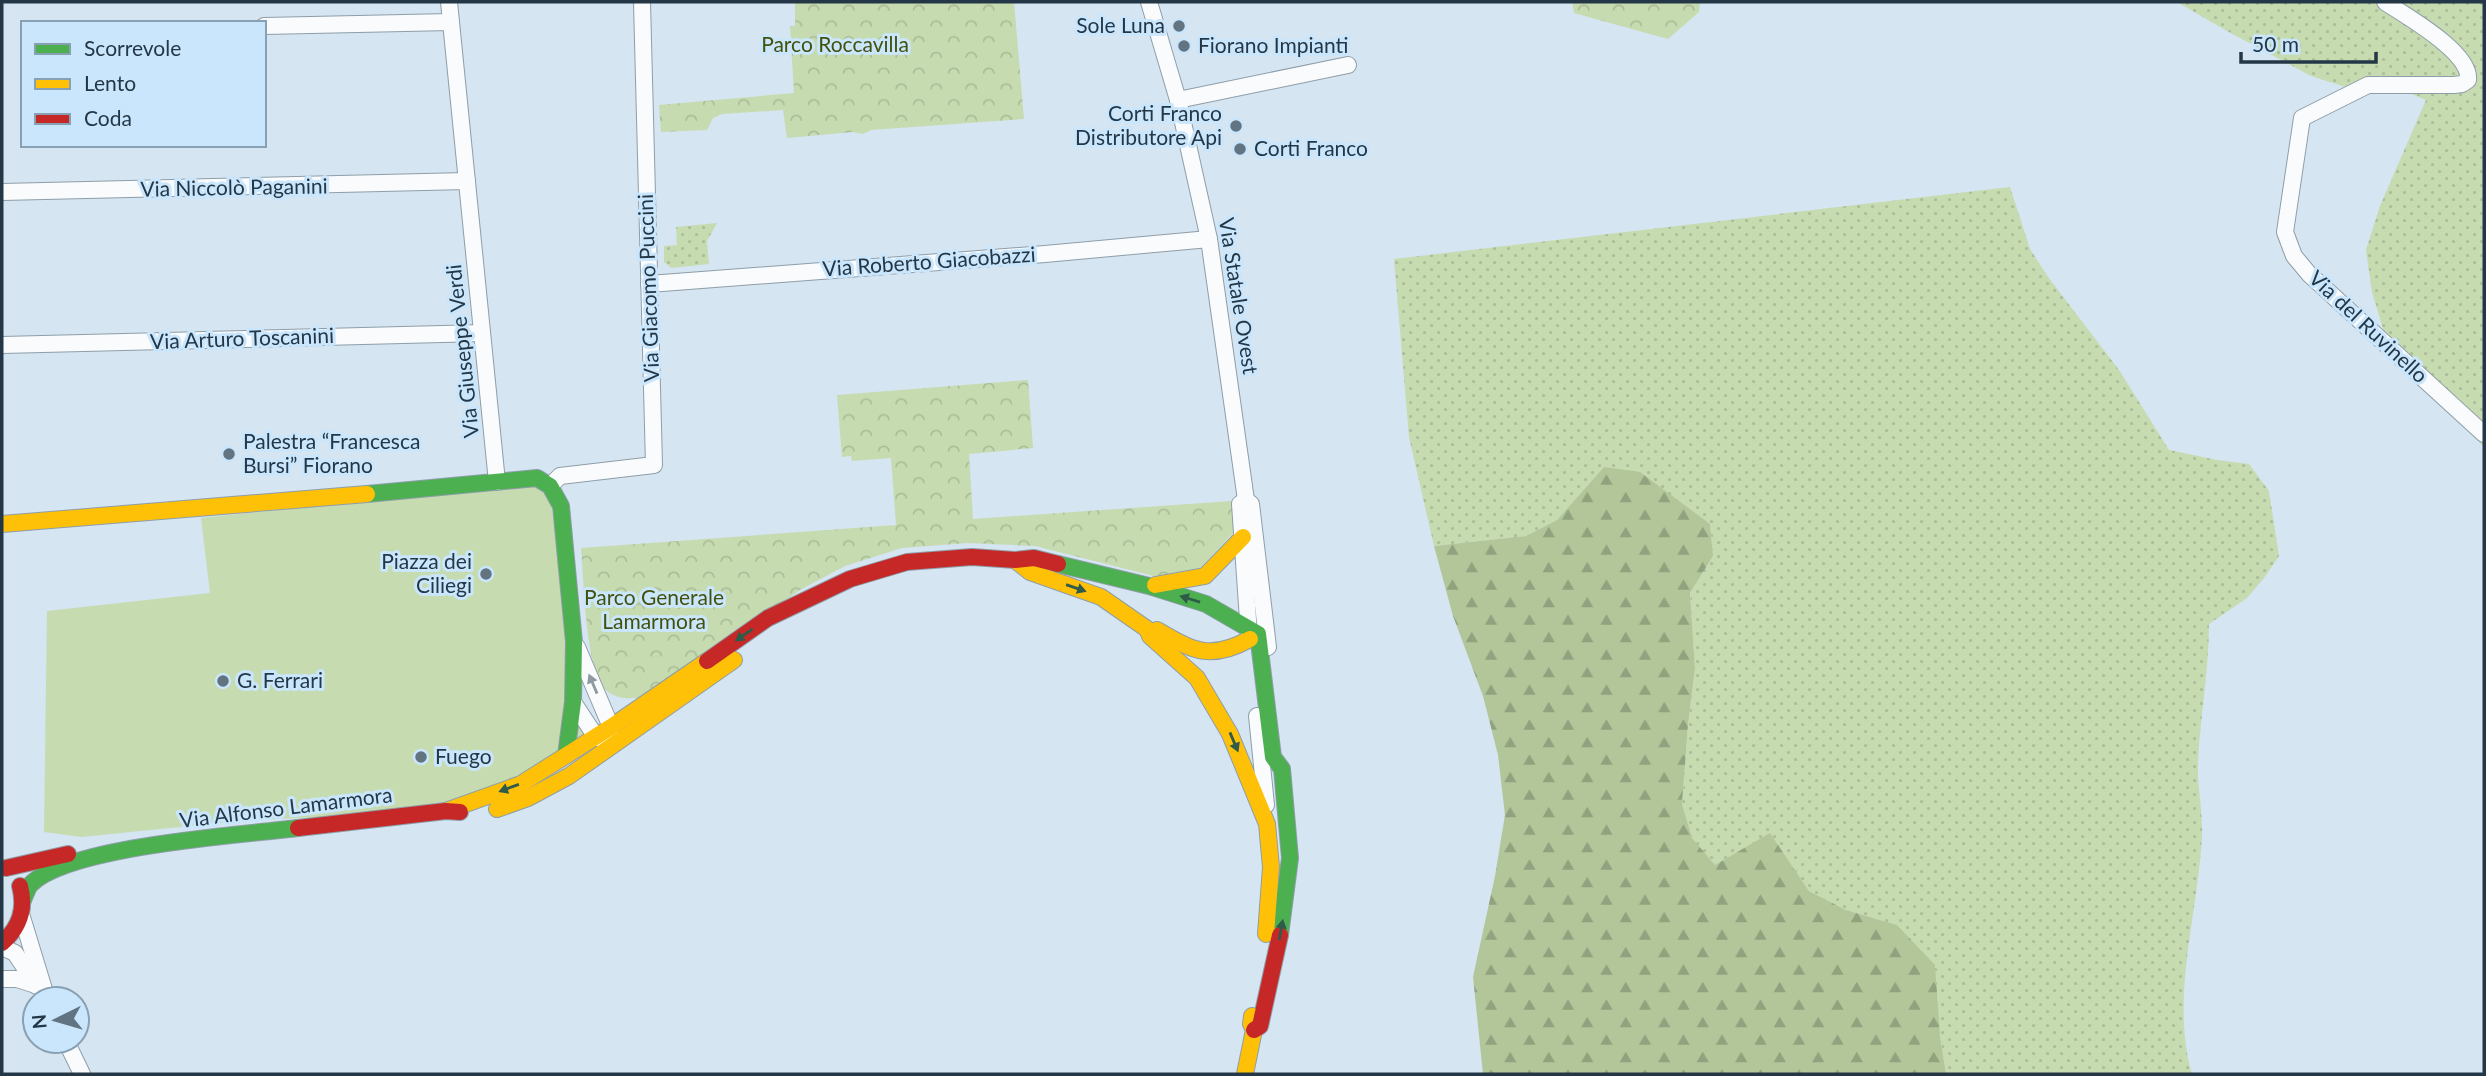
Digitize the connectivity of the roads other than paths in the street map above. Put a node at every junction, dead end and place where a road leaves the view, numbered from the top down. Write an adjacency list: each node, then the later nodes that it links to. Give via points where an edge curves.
1 (449, 2): 5 (street, Via Giuseppe Verdi)
2 (642, 2): 12 (street, Via Giacomo Puccini)
3 (1149, 2): 8 (street, Via Statale Ovest)
4 (2385, 2): 15 (street, Via del Ruvinello, via 2451,48 2466,66 2468,80 2454,85 2368,85 2302,118 2286,232 2294,256 2309,274)
5 (451, 22): 6 (street); 9 (street, Via Giuseppe Verdi)
6 (266, 26)
7 (1348, 65): 8 (street)
8 (1178, 100): 11 (street, Via Statale Ovest)
9 (467, 181): 10 (street, Via Niccolò Paganini); 13 (street, Via Giuseppe Verdi)
10 (2, 192)
11 (1209, 239): 12 (street, Via Roberto Giacobazzi); 18 (street, Via Statale Ovest)
12 (649, 284): 17 (street, Via Giacomo Puccini, via 654,466 560,476)
13 (482, 333): 14 (street, Via Arturo Toscanini); 16 (street, Via Giuseppe Verdi)
14 (2, 345)
15 (2484, 434)
16 (497, 482): 17 (street, via 537,478); 19 (street)
17 (550, 486): 27 (street, via 561,506)
18 (1246, 500): 20 (street, Via Statale Ovest, via 1240,504); 23 (street, Via Statale Ovest, via 1251,503)
19 (2, 524)
20 (1242, 537): 22 (street, via 1205,576); 26 (street, Via Statale Ovest)
21 (1015, 560): 22 (street, Via Alfonso Lamarmora, via 1034,558); 24 (street, Via Alfonso Lamarmora, via 972,557 907,562 850,579); 25 (street, one-way to 25, via 1030,572 1101,597)
22 (1149, 586): 26 (street, Via Alfonso Lamarmora, one-way to 22, via 1206,604)
23 (1262, 599): 26 (street, Via Statale Ovest, via 1255,606); 32 (street, Via Statale Ovest)
24 (803, 602): 28 (street, Via Alfonso Lamarmora); 30 (street, Via Alfonso Lamarmora, one-way to 30, via 768,618)
25 (1147, 629): 26 (street, via 1154,628 1192,650 1218,651); 35 (street, one-way to 35, via 1197,678 1230,734)
26 (1252, 635): 32 (street, Via Statale Ovest, via 1273,757); 35 (street, Via Statale Ovest)
27 (574, 642): 29 (street); 30 (street, one-way to 27)
28 (692, 691): 30 (street, Via Alfonso Lamarmora, via 670,698); 33 (street, Via Alfonso Lamarmora)
29 (573, 702): 30 (street); 31 (street)
30 (605, 735): 31 (street, Via Alfonso Lamarmora); 33 (street, Via Alfonso Lamarmora)
31 (566, 755): 34 (street, Via Alfonso Lamarmora, one-way to 34, via 521,784)
32 (1282, 769): 45 (street, Via Statale Ovest, one-way to 32, via 1260,1026 1282,928 1290,858)
33 (541, 792): 34 (street, Via Alfonso Lamarmora, via 490,811)
34 (446, 811): 36 (street, Via Alfonso Lamarmora)
35 (1267, 824): 45 (street, Via Statale Ovest, via 1271,867 1251,1024)
36 (130, 848): 37 (street, via 76,852); 38 (street, via 47,874 29,886)
37 (4, 867): 38 (street, via 21,888)
38 (23, 900): 39 (street)
39 (22, 917): 40 (street); 44 (street)
40 (2, 945): 43 (street, via 15,954)
41 (2, 979): 42 (street)
42 (28, 985)
43 (37, 985)
44 (41, 985)
45 (1254, 1030): 48 (street, Via Statale Ovest)
46 (73, 1055): 47 (street)
47 (82, 1074)
48 (1245, 1074)

